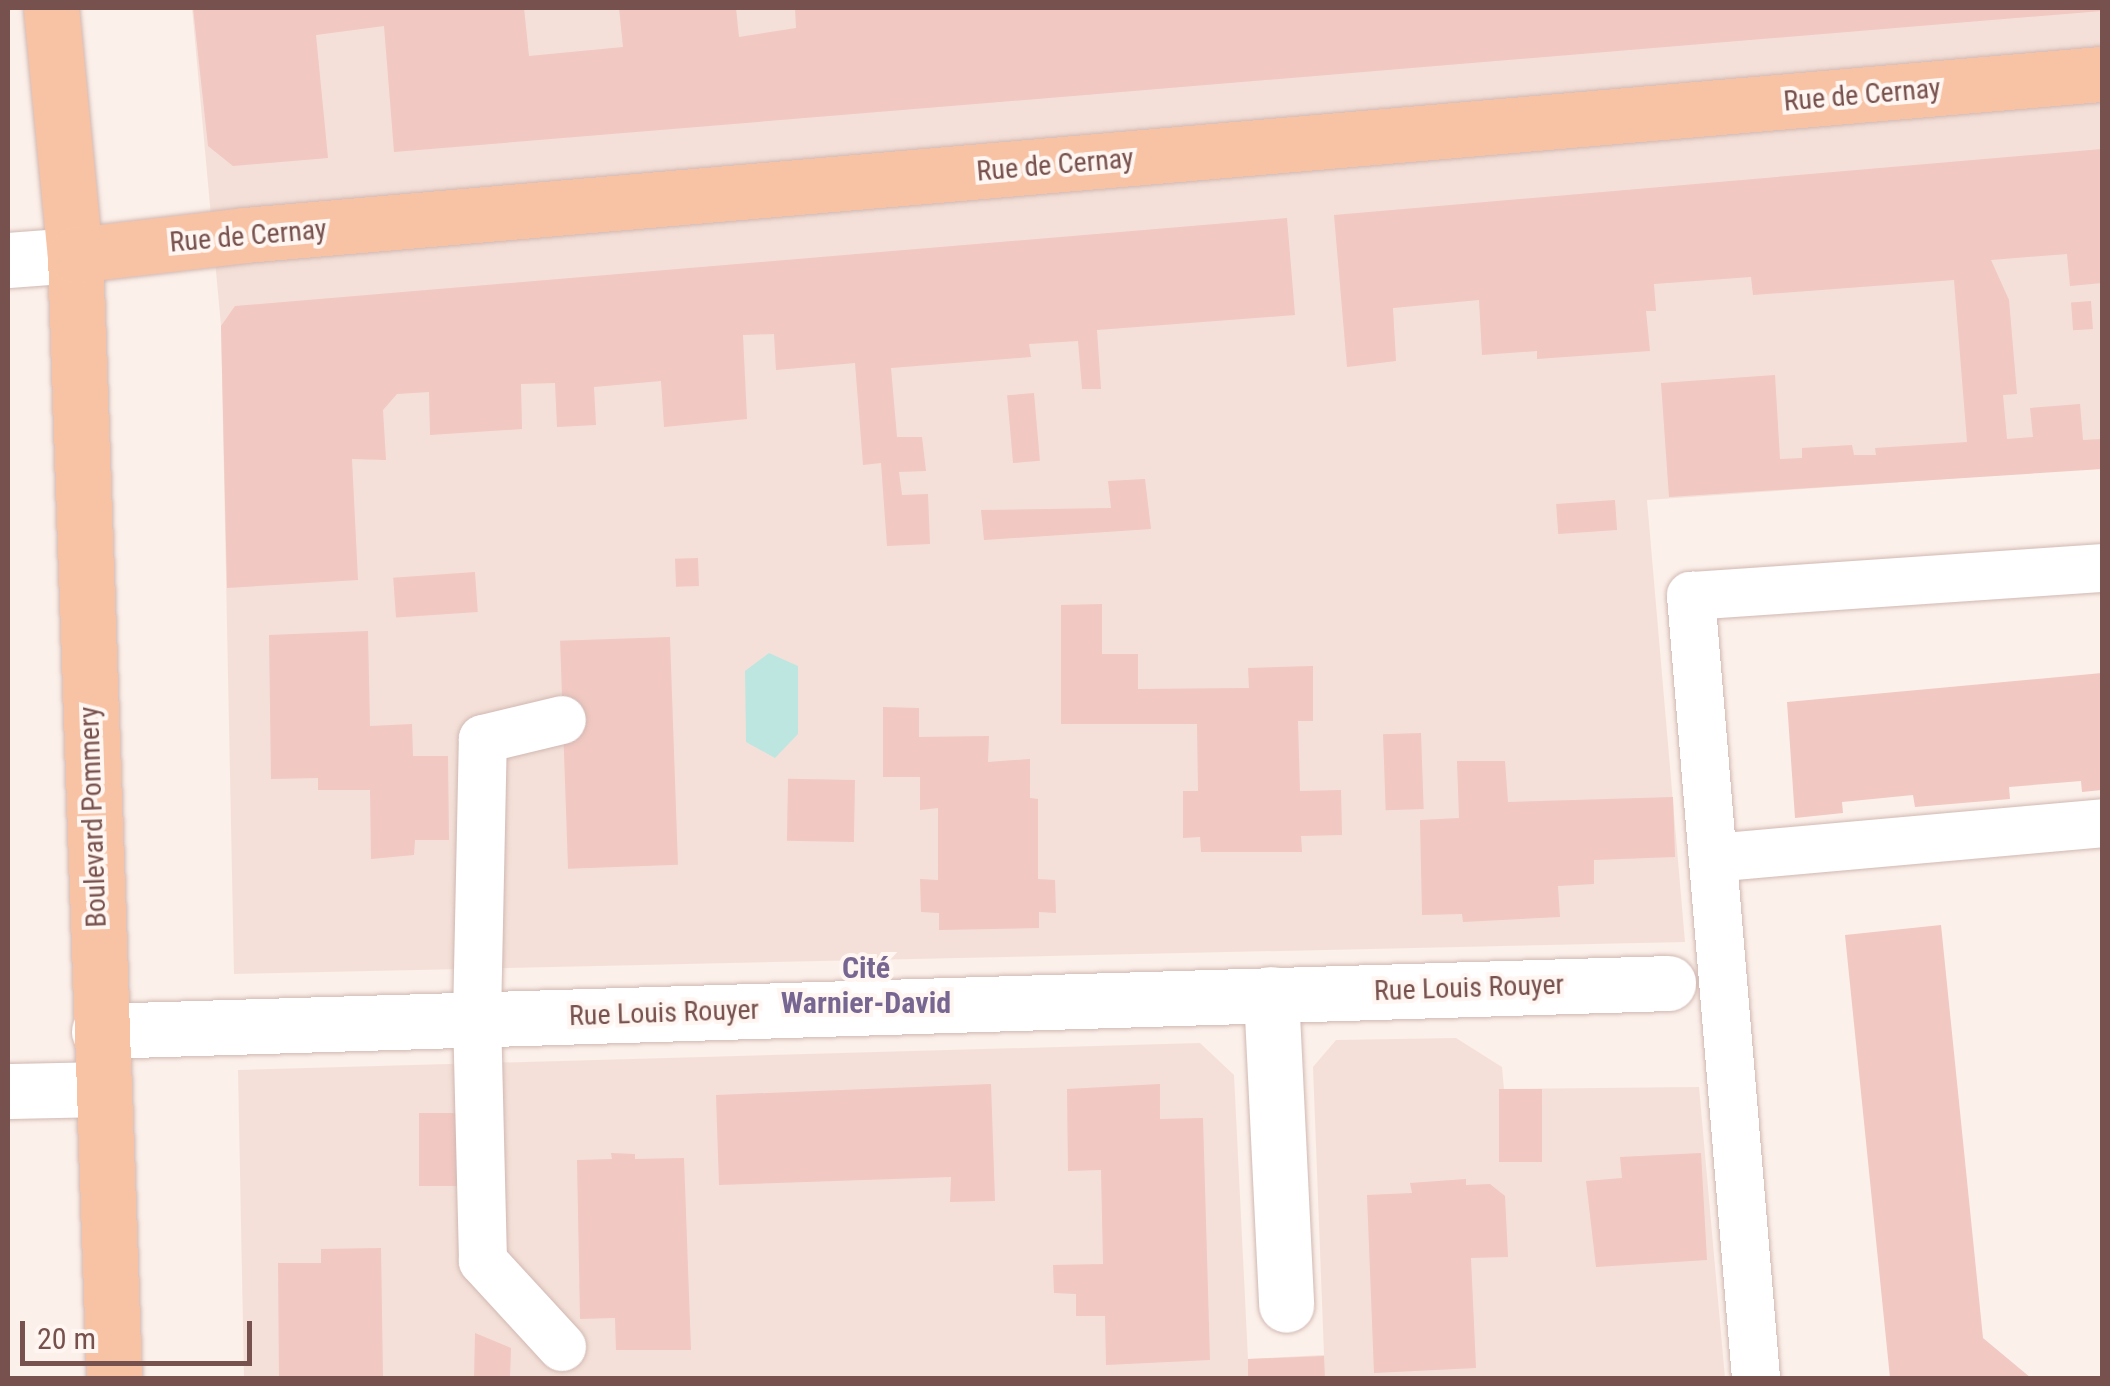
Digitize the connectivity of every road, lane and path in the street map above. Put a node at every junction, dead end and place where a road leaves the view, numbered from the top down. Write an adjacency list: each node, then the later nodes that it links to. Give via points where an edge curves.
1 (50, 8): 3 (main road, Boulevard Pommery)
2 (2102, 74): 3 (main road, Rue de Cernay)
3 (75, 254): 4 (street, Rue de Cernay); 12 (main road, Boulevard Pommery)
4 (8, 260)
5 (2102, 568): 8 (lane, via 1692,596)
6 (562, 720): 11 (lane, via 483,740)
7 (2102, 824): 8 (lane)
8 (1713, 858): 18 (lane)
9 (1668, 983): 10 (street, Rue Louis Rouyer)
10 (1271, 994): 11 (street, Rue Louis Rouyer); 15 (street)
11 (477, 1019): 12 (street, Rue Louis Rouyer); 16 (lane, via 483,1261)
12 (99, 1030): 13 (main road, Boulevard Pommery)
13 (101, 1089): 14 (street); 17 (main road, Boulevard Pommery)
14 (8, 1091)
15 (1286, 1306)
16 (562, 1348)
17 (114, 1378)
18 (1756, 1378)

